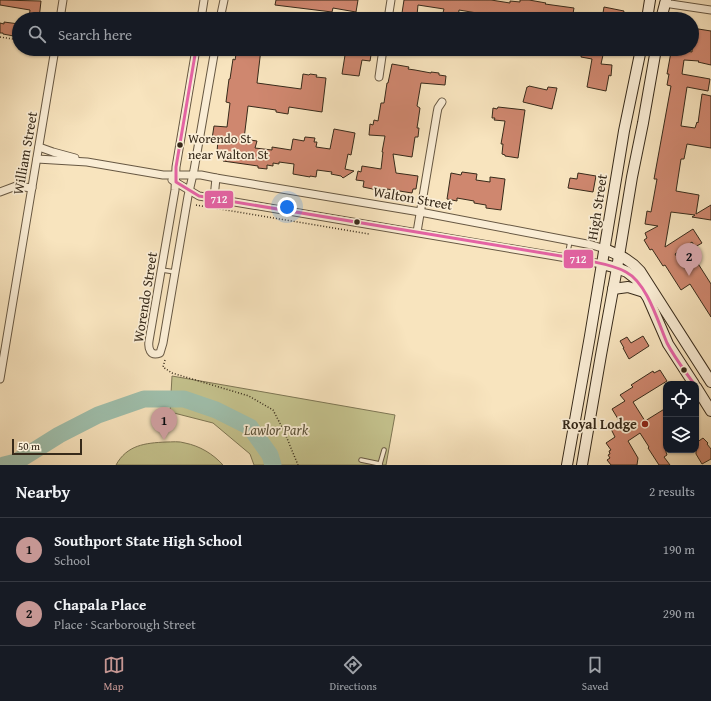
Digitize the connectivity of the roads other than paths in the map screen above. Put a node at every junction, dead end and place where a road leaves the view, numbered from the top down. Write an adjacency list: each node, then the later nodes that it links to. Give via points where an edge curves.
1 (63, 0): 9 (street)
2 (204, 0): 10 (street)
3 (224, 0): 11 (street)
4 (391, 0): 12 (street)
5 (642, 0): 7 (main road)
6 (665, 1): 8 (street); 13 (main road)
7 (649, 4)
8 (711, 10)
9 (61, 12)
10 (202, 12)
11 (221, 12)
12 (389, 12)
13 (663, 12)
14 (54, 56): 22 (street, William Street)
15 (195, 56): 26 (street, Worendo Street)
16 (214, 56): 25 (street, Worendo Street)
17 (382, 56): 20 (street)
18 (640, 56): 35 (main road, High Street)
19 (655, 56): 36 (main road)
20 (379, 77)
21 (442, 102): 32 (street, via 437,113)
22 (39, 147): 23 (street, William Street); 24 (street, Walton Street)
23 (37, 159): 24 (street, Walton Street); 28 (street, William Street)
24 (87, 162): 26 (street, Walton Street)
25 (193, 175): 26 (street, Walton Street); 27 (street, Walton Street); 29 (street, Worendo Street)
26 (176, 178): 29 (street, Walton Street); 40 (street, Worendo Street)
27 (216, 178): 31 (street); 32 (street, Walton Street)
28 (32, 188): 30 (street, via 16,186); 46 (street, William Street)
29 (189, 190): 31 (street, Walton Street, via 199,196); 41 (street, Worendo Street)
30 (0, 192)
31 (214, 198): 33 (street, Walton Street)
32 (420, 212): 33 (street); 34 (street, Walton Street)
33 (417, 232): 37 (street, Walton Street)
34 (570, 241): 35 (street, Walton Street); 37 (lane)
35 (604, 249): 36 (main road); 38 (main road, High Street)
36 (619, 255): 39 (main road); 44 (main road, via 632,262 640,271)
37 (567, 257): 38 (street, Walton Street)
38 (602, 264): 39 (main road); 49 (main road, High Street)
39 (617, 268): 42 (main road); 43 (main road, via 633,276)
40 (162, 270): 41 (lane); 41 (street, Worendo Street, via 149,346 153,354 160,353 162,348)
41 (175, 272)
42 (613, 289): 43 (main road, via 628,287); 50 (main road)
43 (644, 292): 45 (main road)
44 (676, 327): 45 (lane); 48 (main road)
45 (663, 334): 47 (main road)
46 (0, 379)
47 (692, 381)
48 (711, 382)
49 (581, 386): 50 (lane); 56 (main road, High Street)
50 (595, 388): 57 (main road)
51 (699, 392): 52 (main road)
52 (711, 411)
53 (384, 450): 55 (lane)
54 (361, 460): 55 (lane)
55 (380, 464)
56 (567, 465)
57 (582, 465)

